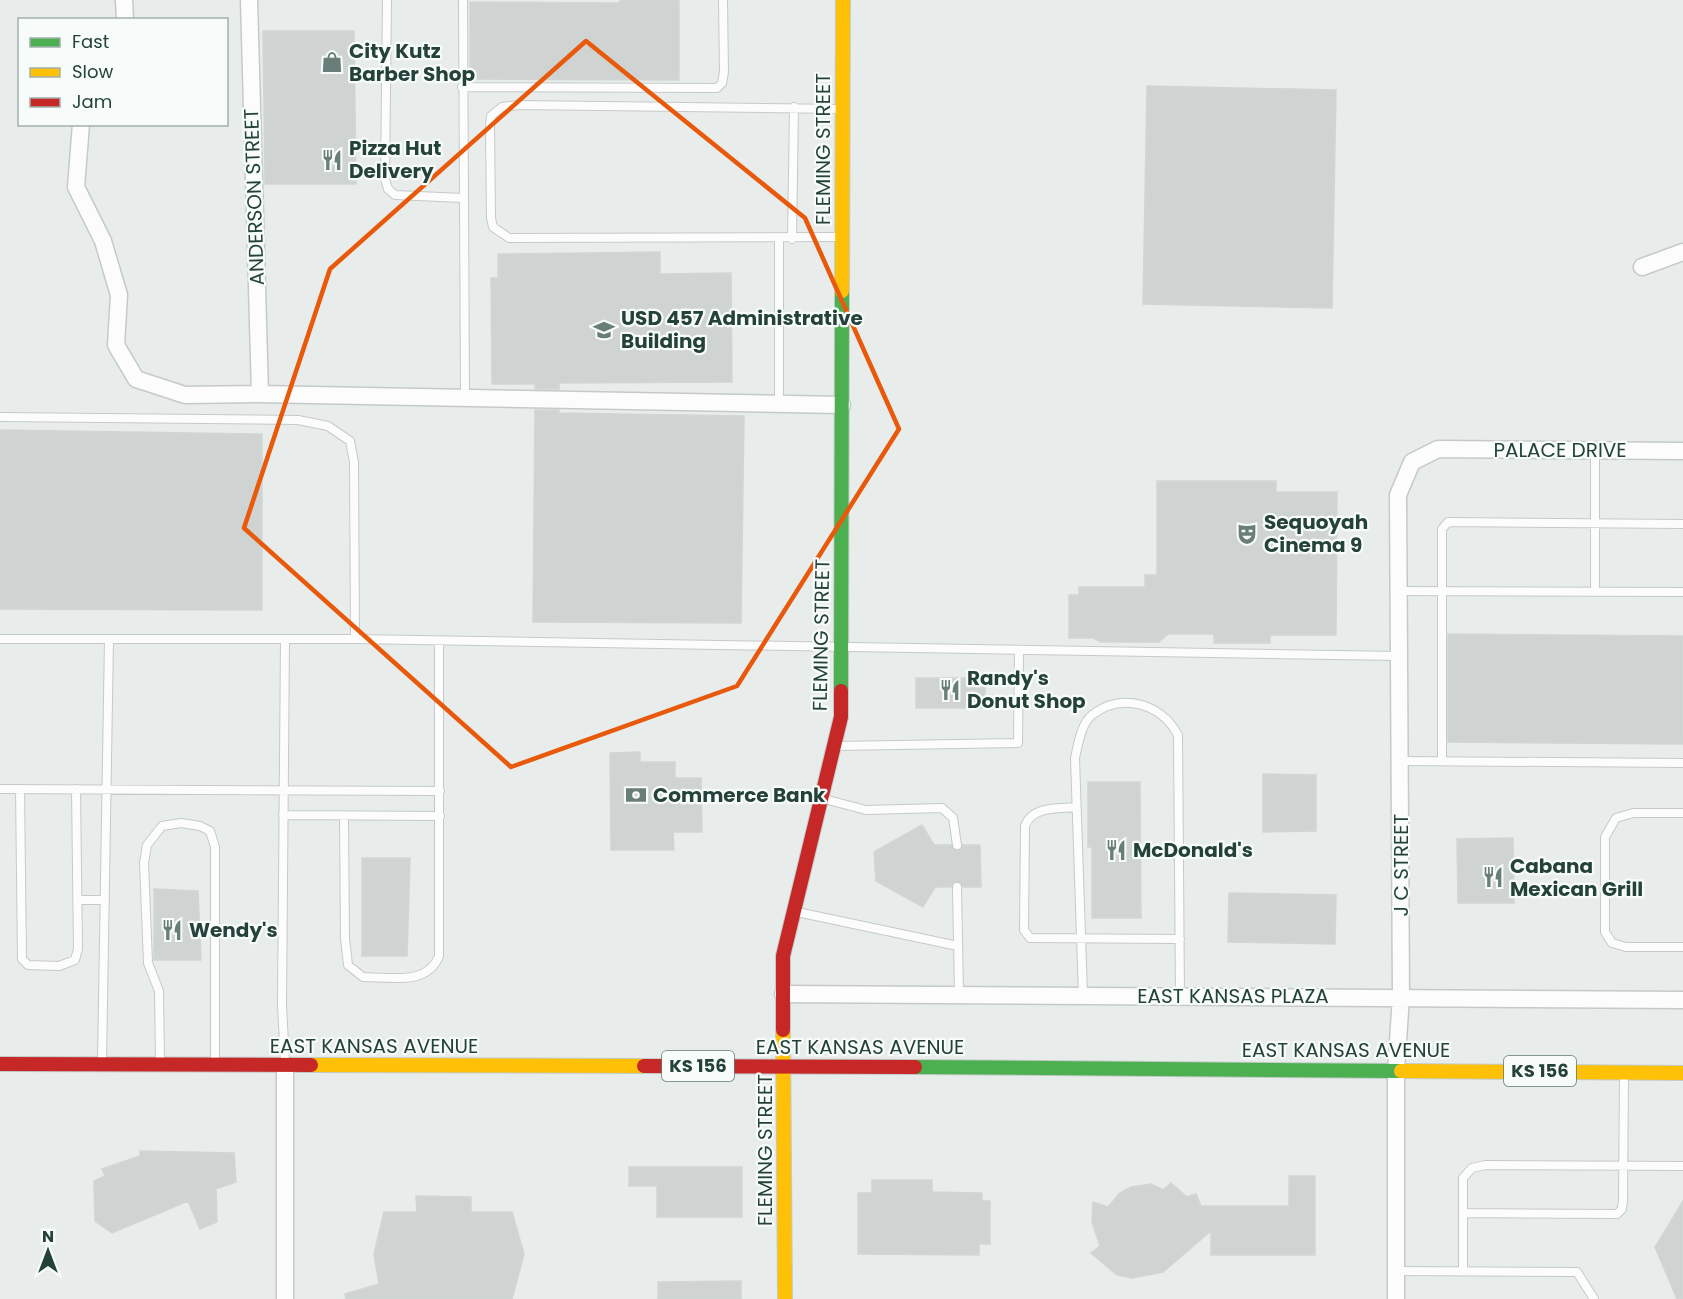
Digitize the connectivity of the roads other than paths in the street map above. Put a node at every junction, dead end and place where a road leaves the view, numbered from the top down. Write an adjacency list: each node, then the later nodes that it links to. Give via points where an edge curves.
1 (124, 0): 7 (street)
2 (249, 0): 18 (street, ANDERSON STREET)
3 (387, 0): 12 (lane, via 384,179 395,195)
4 (463, 0): 8 (lane)
5 (723, 0): 8 (lane, via 724,72 717,88)
6 (843, 0): 10 (main road, FLEMING STREET)
7 (125, 18)
8 (462, 87): 12 (lane)
9 (794, 108): 10 (lane); 14 (lane, via 519,105 502,107 491,116 491,218 493,227 509,238); 15 (lane)
10 (843, 109): 13 (main road, FLEMING STREET)
11 (81, 126): 18 (street, via 76,187 103,241 119,295 116,345 136,379 186,395)
12 (463, 198): 19 (lane)
13 (842, 237): 15 (lane); 21 (main road, FLEMING STREET)
14 (779, 239): 15 (lane); 20 (lane)
15 (792, 239)
16 (1683, 252): 17 (street)
17 (1642, 267)
18 (260, 394): 19 (street)
19 (465, 397): 20 (street)
20 (779, 404): 21 (street)
21 (842, 405): 37 (main road, FLEMING STREET)
22 (0, 417): 35 (lane, via 297,420 328,426 350,441 354,462)
23 (1438, 449): 24 (street, PALACE DRIVE); 28 (street, J C STREET, via 1412,462 1398,495)
24 (1596, 451): 25 (street, PALACE DRIVE); 26 (lane)
25 (1683, 451)
26 (1596, 523): 27 (lane); 29 (lane, via 1448,522 1442,529); 30 (lane)
27 (1683, 524)
28 (1399, 591): 29 (lane); 39 (street, J C STREET)
29 (1442, 591): 30 (lane); 42 (lane)
30 (1595, 591): 31 (lane)
31 (1683, 592)
32 (0, 639): 33 (lane)
33 (109, 639): 34 (lane); 47 (lane)
34 (285, 639): 35 (lane); 48 (lane)
35 (355, 639): 36 (lane)
36 (439, 640): 37 (lane); 49 (lane)
37 (841, 646): 38 (lane); 40 (main road, FLEMING STREET, via 841,717)
38 (1019, 650): 39 (lane); 40 (lane, via 1018,743)
39 (1400, 656): 41 (street, J C STREET)
40 (834, 746): 50 (main road, FLEMING STREET)
41 (1401, 761): 42 (lane); 69 (street, J C STREET)
42 (1442, 761): 43 (lane)
43 (1683, 763)
44 (0, 789): 45 (lane)
45 (20, 789): 46 (lane); 58 (lane, via 20,944 22,959 28,965 59,966 75,960)
46 (76, 789): 47 (lane); 58 (lane)
47 (106, 789): 48 (lane); 59 (lane)
48 (284, 790): 49 (lane); 53 (lane)
49 (440, 791): 55 (lane)
50 (821, 798): 56 (lane, via 866,810 942,808 953,818); 60 (main road, FLEMING STREET)
51 (1076, 807): 61 (lane); 61 (lane, via 1036,812 1024,826 1024,930 1030,938); 62 (lane, via 1075,758 1090,716 1111,705 1137,704 1157,709 1170,721 1178,735)
52 (1683, 813): 64 (lane, via 1633,813 1616,818 1605,837 1605,932 1612,943 1626,947)
53 (283, 816): 54 (lane); 75 (lane)
54 (344, 816): 55 (lane); 55 (lane, via 348,965 363,977 420,977 434,968 439,956)
55 (440, 816)
56 (957, 845)
57 (957, 887): 63 (lane)
58 (77, 900): 59 (lane)
59 (105, 900): 72 (lane)
60 (793, 911): 63 (lane); 65 (main road, FLEMING STREET, via 783,956)
61 (1083, 938): 62 (lane); 67 (lane)
62 (1179, 939): 68 (lane)
63 (958, 946): 66 (lane)
64 (1683, 947)
65 (783, 994): 66 (street, EAST KANSAS PLAZA); 76 (main road, FLEMING STREET)
66 (959, 995): 67 (street, EAST KANSAS PLAZA)
67 (1083, 995): 68 (street, EAST KANSAS PLAZA)
68 (1180, 996): 69 (street, EAST KANSAS PLAZA)
69 (1401, 997): 70 (street, EAST KANSAS PLAZA); 77 (street, J C STREET)
70 (1683, 1000)
71 (0, 1064): 72 (main road, EAST KANSAS AVENUE / KS 156)
72 (102, 1065): 73 (main road, EAST KANSAS AVENUE / KS 156)
73 (160, 1065): 74 (main road, EAST KANSAS AVENUE / KS 156); 74 (lane, via 159,992 148,963 144,862 147,845 162,826 181,823 210,831 215,847)
74 (215, 1065): 75 (main road, EAST KANSAS AVENUE / KS 156)
75 (285, 1066): 76 (main road, EAST KANSAS AVENUE / KS 156); 85 (street)
76 (784, 1066): 77 (main road, EAST KANSAS AVENUE / KS 156); 86 (main road, FLEMING STREET)
77 (1396, 1070): 78 (main road, EAST KANSAS AVENUE / KS 156); 83 (street, J C STREET)
78 (1624, 1072): 79 (main road, EAST KANSAS AVENUE / KS 156); 80 (lane)
79 (1683, 1073)
80 (1624, 1166): 81 (lane); 82 (lane, via 1472,1168 1463,1178); 82 (lane, via 1623,1209 1617,1214)
81 (1683, 1166)
82 (1464, 1213): 84 (lane)
83 (1396, 1271): 84 (lane); 87 (street, J C STREET)
84 (1463, 1271): 88 (lane, via 1577,1272)
85 (285, 1299)
86 (785, 1299)
87 (1396, 1299)
88 (1594, 1299)

